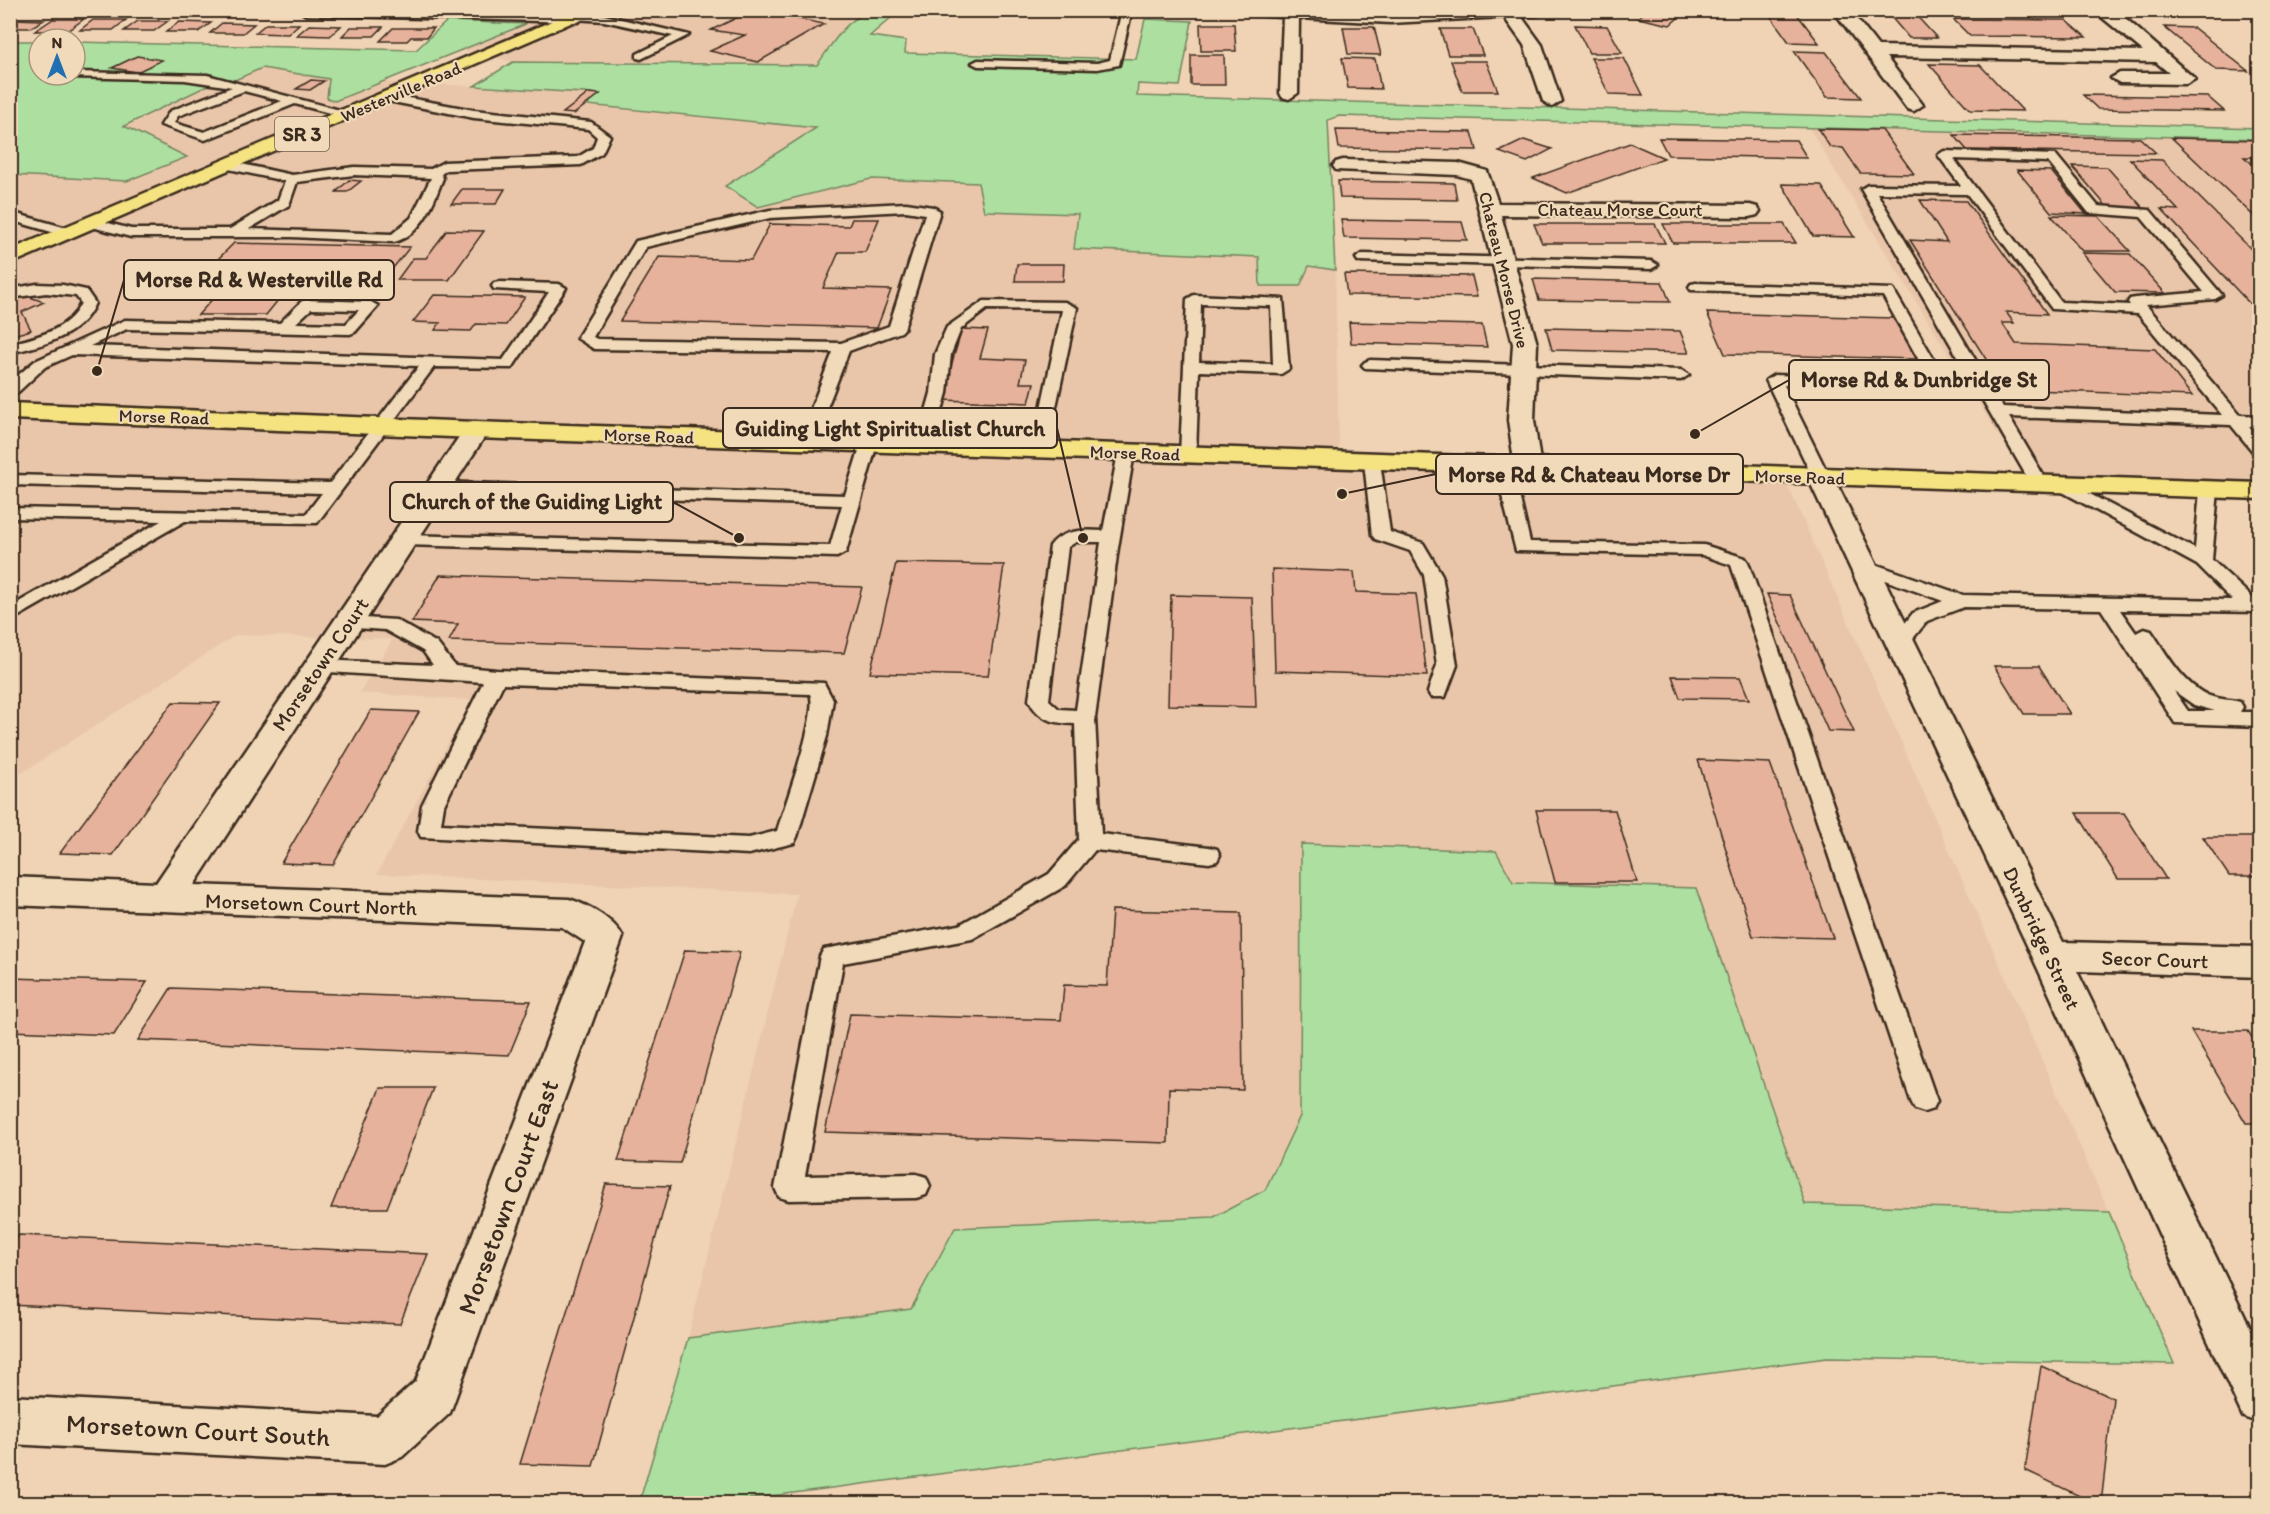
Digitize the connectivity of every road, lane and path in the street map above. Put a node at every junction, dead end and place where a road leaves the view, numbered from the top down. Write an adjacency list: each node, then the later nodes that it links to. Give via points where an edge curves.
1 (306, 10): 9 (street)
2 (1126, 10): 15 (lane, via 1115,63)
3 (1254, 10): 10 (street)
4 (1539, 10): 8 (street)
5 (1841, 10): 11 (street)
6 (2101, 10): 7 (street)
7 (2107, 11): 14 (street)
8 (1510, 13): 10 (street, via 1390,18); 23 (street, via 1533,45)
9 (586, 14): 13 (lane, via 684,35); 21 (main road, Westerville Road / SR 3)
10 (1291, 14): 20 (street)
11 (1870, 51): 12 (street); 24 (street)
12 (2022, 54): 14 (street); 16 (street)
13 (642, 56)
14 (2160, 57): 18 (street, via 2186,80)
15 (978, 63)
16 (2037, 69)
17 (87, 75): 19 (lane, via 203,79)
18 (2104, 78)
19 (243, 87): 22 (lane); 22 (lane, via 174,114 167,125 205,136)
20 (1289, 93)
21 (387, 98): 25 (main road, Westerville Road / SR 3); 28 (lane, via 474,114 591,126 604,136 598,150 581,161 444,166)
22 (294, 100): 25 (lane)
23 (1552, 101)
24 (1914, 105)
25 (349, 114): 26 (main road, Westerville Road / SR 3)
26 (228, 165): 29 (lane); 34 (main road, Westerville Road / SR 3)
27 (1343, 166): 31 (street, Chateau Morse Drive, via 1471,171 1480,176)
28 (434, 173): 29 (lane, via 354,171); 36 (lane, via 437,178 421,214 407,231 393,238)
29 (292, 179): 36 (lane, via 284,202)
30 (1971, 190): 44 (lane, via 2057,306); 44 (lane, via 1944,155 2052,158 2094,210 2145,213 2215,295 2134,302); 58 (lane, via 1868,189)
31 (1489, 209): 32 (street, Chateau Morse Court); 39 (street, Chateau Morse Drive)
32 (1750, 211)
33 (10, 216): 35 (lane)
34 (93, 223): 35 (main road, Westerville Road / SR 3); 36 (lane, via 131,233)
35 (69, 233): 37 (main road, Westerville Road / SR 3)
36 (230, 234)
37 (10, 258)
38 (1363, 258): 39 (lane)
39 (1503, 262): 40 (lane); 54 (street, Chateau Morse Drive, via 1525,344)
40 (1651, 265)
41 (499, 286): 51 (lane, via 559,288 507,365)
42 (1696, 287): 72 (lane, via 1888,292 1941,385 1774,380)
43 (10, 294): 48 (lane, via 39,287 70,290 81,292 88,303 86,313 75,324)
44 (2141, 310): 59 (lane)
45 (285, 327): 46 (lane); 46 (lane, via 307,304 370,306); 49 (lane, via 125,324)
46 (350, 329): 50 (lane)
47 (842, 348): 47 (lane, via 896,329 933,211 906,207 770,214 641,244 585,338 594,344); 63 (lane)
48 (10, 349)
49 (70, 350): 50 (lane); 56 (lane, via 40,364)
50 (322, 358): 51 (lane)
51 (430, 362): 61 (lane)
52 (1370, 365): 54 (lane)
53 (1192, 366): 53 (lane, via 1194,299 1278,302 1281,369); 69 (lane)
54 (1524, 369): 55 (lane); 71 (street, Chateau Morse Drive, via 1521,420)
55 (1681, 375)
56 (10, 390)
57 (10, 411): 61 (main road, Morse Road)
58 (1999, 412): 59 (lane); 74 (lane)
59 (2236, 421): 60 (lane); 66 (lane)
60 (2259, 421)
61 (381, 426): 62 (main road, Morse Road); 76 (lane)
62 (476, 430): 63 (main road, Morse Road); 75 (street, Morsetown Court)
63 (806, 442): 64 (main road, Morse Road)
64 (869, 444): 65 (main road, Morse Road); 79 (lane)
65 (924, 446): 67 (main road, Morse Road); 67 (lane, via 939,393 943,354 954,327 984,304 1065,306 1070,308)
66 (2259, 448)
67 (1040, 450): 68 (main road, Morse Road)
68 (1126, 453): 69 (main road, Morse Road); 82 (lane)
69 (1188, 455): 70 (main road, Morse Road)
70 (1372, 462): 71 (main road, Morse Road); 96 (lane, via 1381,535 1417,547 1433,575 1447,665)
71 (1528, 468): 72 (main road, Morse Road); 107 (lane, via 1507,480 1522,547 1704,550 1739,562)
72 (1821, 478): 74 (main road, Morse Road); 85 (street, Dunbridge Street)
73 (10, 480): 76 (lane)
74 (2052, 485): 77 (main road, Morse Road); 84 (lane)
75 (438, 487): 79 (lane); 83 (street, Morsetown Court)
76 (335, 488): 81 (lane, via 311,519)
77 (2209, 490): 78 (main road, Morse Road); 84 (lane)
78 (2259, 491)
79 (852, 500): 83 (lane, via 837,552)
80 (10, 513): 81 (lane)
81 (182, 516): 89 (lane)
82 (1111, 537): 98 (lane); 98 (lane, via 1076,536 1064,539 1059,546 1039,700 1048,713)
83 (404, 540): 91 (street, Morsetown Court)
84 (2203, 561): 88 (lane)
85 (1863, 566): 86 (lane, via 1899,582); 92 (street, Dunbridge Street)
86 (1962, 600): 87 (lane); 92 (lane, via 1920,617)
87 (2107, 604): 88 (lane); 90 (lane)
88 (2255, 606)
89 (10, 615)
90 (2118, 621): 97 (lane, via 2141,631 2183,691 2201,702); 99 (lane, via 2182,718)
91 (348, 623): 93 (street, Morsetown Court); 94 (lane, via 389,624 430,647)
92 (1900, 642): 105 (street, Dunbridge Street)
93 (320, 666): 94 (lane); 103 (street, Morsetown Court)
94 (449, 672): 95 (lane)
95 (496, 676): 95 (lane, via 817,688 823,700 817,736 786,837 749,846 429,831 433,805)
96 (1438, 692)
97 (2259, 708)
98 (1085, 718): 100 (lane)
99 (2259, 718)
100 (1090, 842): 101 (lane); 108 (lane, via 1057,880 964,933 832,956 789,1188)
101 (1209, 855)
102 (10, 891): 103 (street, Morsetown Court North)
103 (165, 899): 104 (street, Morsetown Court North, via 569,914)
104 (605, 937): 111 (street, Morsetown Court East, via 433,1398)
105 (2051, 956): 106 (street, Secor Court); 109 (street, Dunbridge Street)
106 (2259, 962)
107 (1924, 1101)
108 (916, 1186)
109 (2259, 1400)
110 (10, 1420): 111 (street, Morsetown Court South)
111 (385, 1440)

